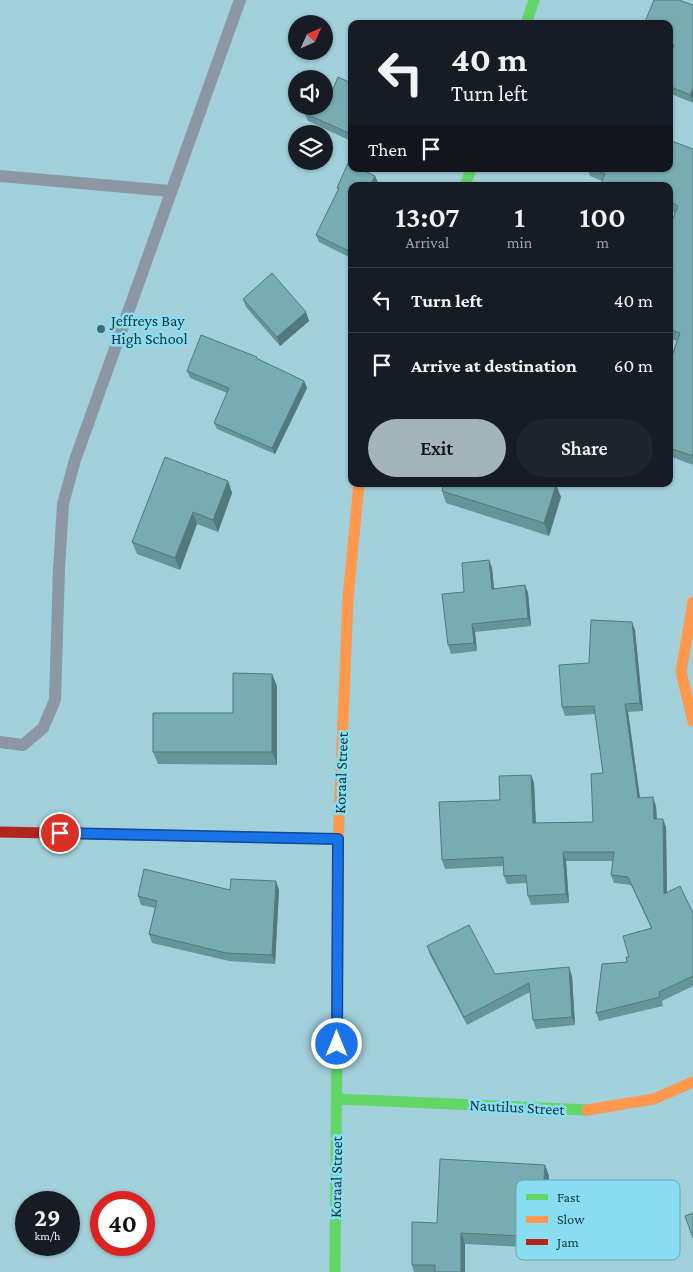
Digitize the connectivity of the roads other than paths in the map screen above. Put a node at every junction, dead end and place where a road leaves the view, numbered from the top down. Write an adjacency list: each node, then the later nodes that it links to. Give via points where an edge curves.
1 (240, 0): 5 (lane)
2 (534, 0): 3 (street)
3 (527, 20)
4 (0, 176): 5 (lane)
5 (170, 191): 9 (lane, via 75,460 63,504 55,700 43,728 23,744)
6 (359, 487): 11 (street, Koraal Street, via 348,598)
7 (693, 602): 8 (street, via 681,672)
8 (693, 721)
9 (0, 742)
10 (0, 832): 11 (street)
11 (338, 839): 13 (street, Koraal Street)
12 (693, 1082): 13 (street, Nautilus Street, via 654,1099 586,1110)
13 (337, 1100): 14 (street, Koraal Street)
14 (335, 1272)

